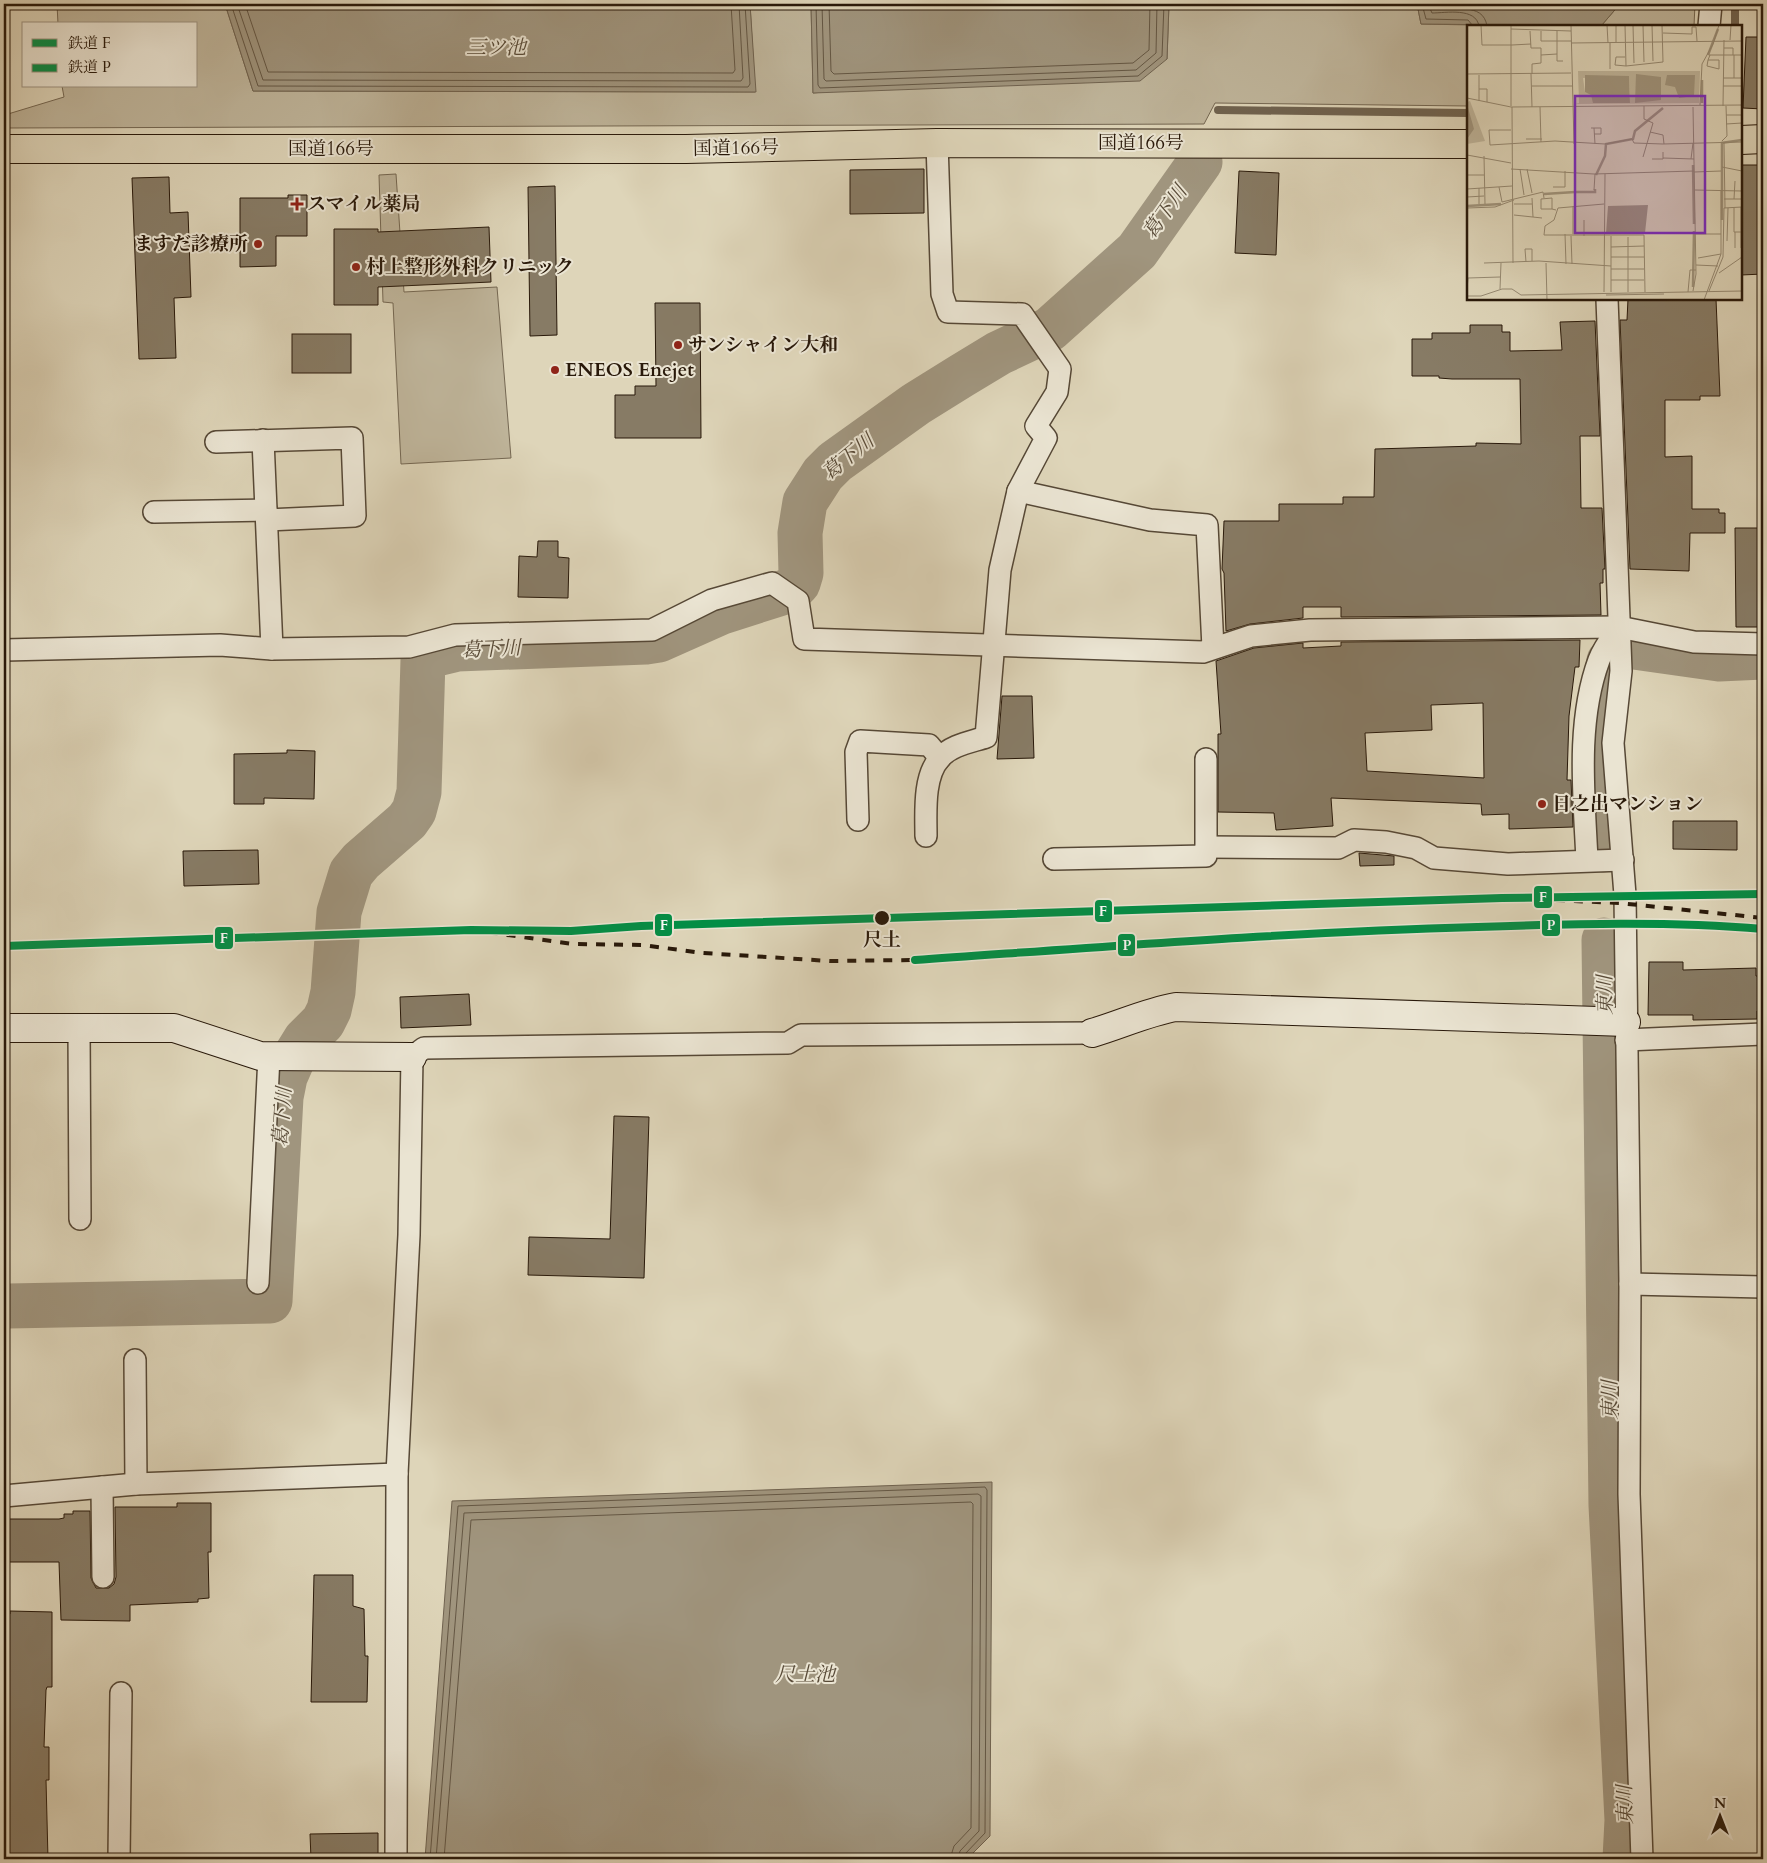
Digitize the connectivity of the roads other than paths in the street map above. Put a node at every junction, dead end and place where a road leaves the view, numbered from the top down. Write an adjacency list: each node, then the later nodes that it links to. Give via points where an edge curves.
1 (1711, 4): 2 (street)
2 (1709, 25)
3 (1763, 139): 4 (highway)
4 (1742, 140)
5 (937, 142): 6 (highway, 国道166号); 7 (highway, 国道166号, via 686,149); 11 (street, via 942,294 948,312 1022,314 1060,369 1057,392 1036,426 1046,438)
6 (1467, 144)
7 (4, 149)
8 (1607, 300): 14 (street)
9 (263, 440): 10 (street); 13 (street); 13 (street, via 352,438 355,516)
10 (216, 442)
11 (1018, 491): 15 (street, via 1000,570); 17 (street, via 1150,520 1207,525)
12 (154, 512): 13 (street)
13 (267, 515): 18 (street)
14 (1619, 627): 16 (street, via 1694,642); 17 (street, via 1310,630 1250,636); 26 (street, via 1599,659 1590,691 1584,790); 27 (street, via 1621,671 1613,743)
15 (994, 644): 17 (street, via 1203,652); 18 (street, via 804,639 798,601 772,583 712,600 652,630 455,634 409,647); 20 (street, via 986,737 958,746)
16 (1763, 644)
17 (1213, 648)
18 (272, 649): 19 (street, via 220,645)
19 (4, 650)
20 (940, 758): 22 (street, via 929,745 860,741 856,752); 23 (street, via 930,778)
21 (1206, 759): 24 (street)
22 (858, 820)
23 (926, 836)
24 (1206, 847): 25 (street, via 1206,856); 26 (street, via 1338,848 1354,840 1416,848 1434,858 1508,864)
25 (1054, 859)
26 (1587, 860): 27 (street)
27 (1623, 860): 28 (street)
28 (1618, 1027): 31 (street, via 1176,1007 1150,1012 1126,1023); 32 (street); 37 (street)
29 (4, 1028): 30 (street)
30 (79, 1028): 33 (street, via 174,1028 260,1056); 35 (street)
31 (1092, 1032): 34 (street, via 801,1035 788,1043 424,1048)
32 (1763, 1034)
33 (269, 1056): 34 (street); 36 (street)
34 (412, 1057): 40 (street, via 409,1235)
35 (80, 1219)
36 (258, 1283)
37 (1630, 1284): 38 (street); 48 (street, via 1629,1494)
38 (1763, 1287)
39 (135, 1360): 41 (street)
40 (397, 1474): 41 (street); 47 (street)
41 (136, 1484): 42 (street)
42 (102, 1487): 43 (street); 44 (street)
43 (4, 1496)
44 (103, 1577)
45 (121, 1693): 46 (street)
46 (119, 1859)
47 (396, 1859)
48 (1642, 1859)

